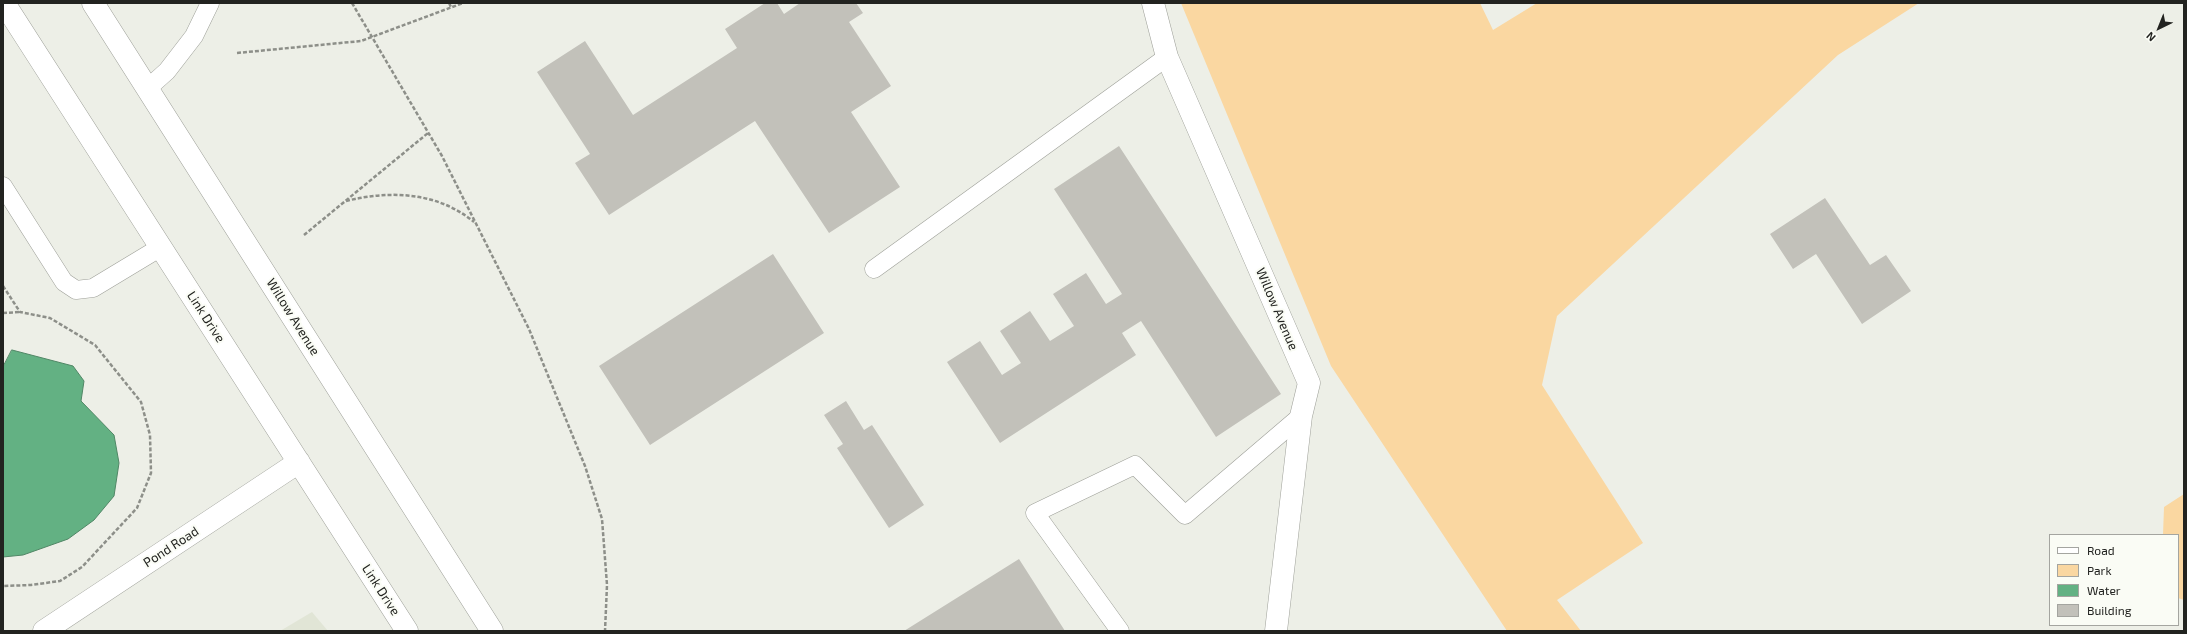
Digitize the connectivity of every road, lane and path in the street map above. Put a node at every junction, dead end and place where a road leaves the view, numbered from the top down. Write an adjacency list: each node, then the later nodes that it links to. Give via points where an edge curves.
1 (4, 3): 18 (street, Link Drive)
2 (93, 3): 12 (street, Willow Avenue)
3 (210, 3): 12 (lane, via 194,36 167,71)
4 (352, 3): 9 (path)
5 (449, 3): 8 (path)
6 (463, 3): 8 (path)
7 (1153, 3): 11 (street, Willow Avenue)
8 (451, 7): 9 (path)
9 (372, 38): 10 (path); 13 (path)
10 (237, 53)
11 (1167, 58): 19 (lane); 23 (street, Willow Avenue, via 1309,383)
12 (147, 88): 28 (street, Willow Avenue)
13 (428, 133): 15 (path); 16 (path)
14 (3, 186): 18 (lane, via 64,282 76,290 93,288)
15 (345, 201): 16 (path, via 397,193 447,205); 17 (path)
16 (476, 223): 29 (path, via 529,329 585,466 597,502 602,519 606,555)
17 (304, 235)
18 (161, 247): 24 (street, Link Drive)
19 (874, 269)
20 (3, 286): 21 (path)
21 (20, 312): 22 (path); 25 (path, via 50,318 95,345 142,402 150,435 151,473 137,508 82,567 60,581)
22 (3, 313)
23 (1301, 416): 30 (lane, via 1185,515 1135,465 1035,513); 31 (street, Willow Avenue)
24 (299, 462): 26 (street, Pond Road); 27 (street, Link Drive)
25 (3, 586)
26 (44, 631)
27 (408, 631)
28 (492, 631)
29 (605, 631)
30 (1120, 631)
31 (1276, 631)

